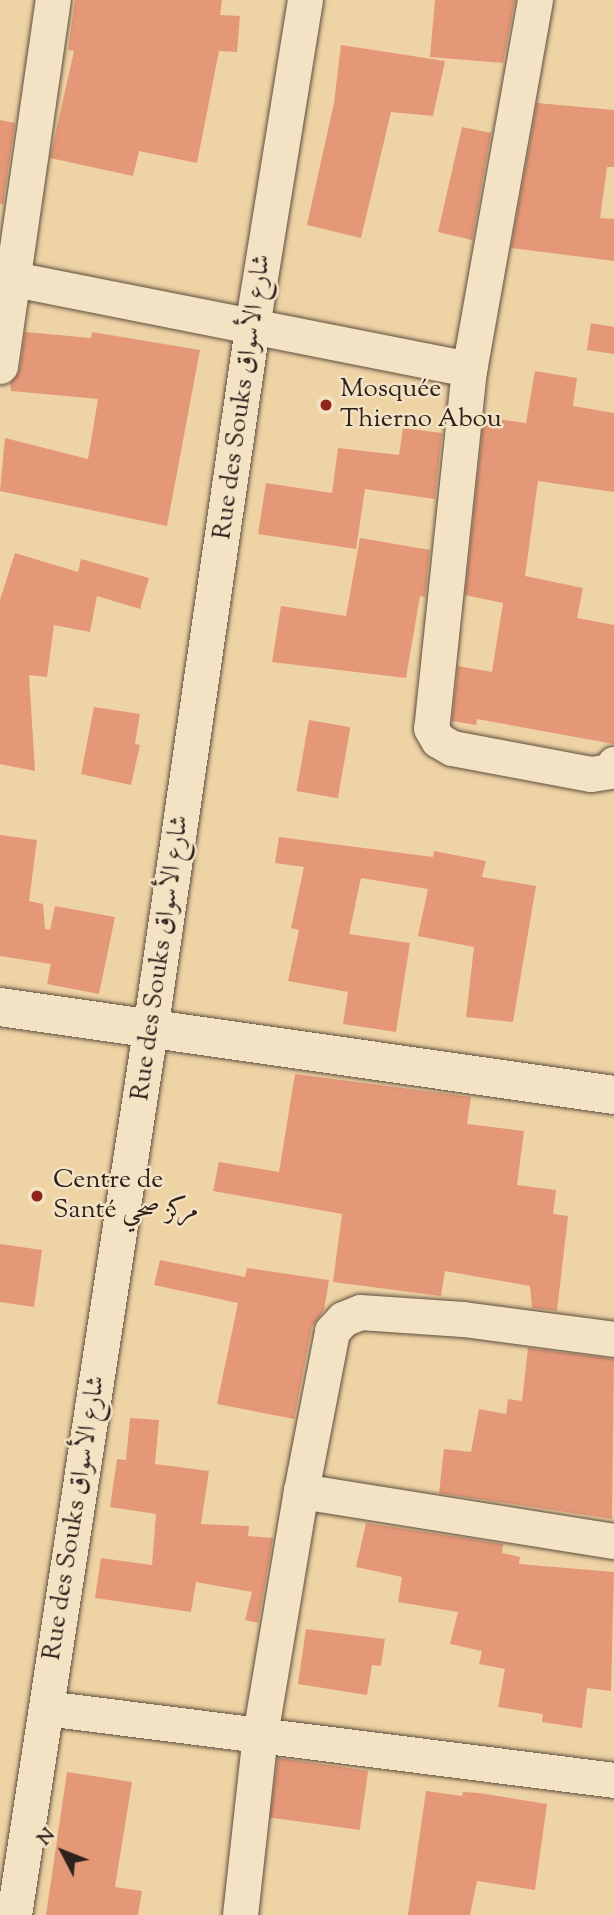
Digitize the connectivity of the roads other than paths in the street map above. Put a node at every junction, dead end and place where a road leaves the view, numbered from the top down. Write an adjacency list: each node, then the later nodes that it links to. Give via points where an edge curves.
1 (53, 0): 4 (street)
2 (305, 0): 5 (street, Rue des Souks شارع الأسواق)
3 (535, 0): 7 (street)
4 (14, 279): 5 (street); 6 (street)
5 (252, 327): 7 (street); 10 (street, Rue des Souks شارع الأسواق)
6 (0, 366)
7 (469, 369): 8 (street, via 431,728 438,740 452,748 591,774 609,771)
8 (614, 764)
9 (0, 1007): 10 (street)
10 (150, 1030): 11 (street); 15 (street, Rue des Souks شارع الأسواق)
11 (614, 1095)
12 (614, 1339): 13 (street, via 463,1319 360,1312 343,1318 332,1331)
13 (301, 1491): 14 (street); 16 (street)
14 (614, 1541)
15 (46, 1708): 16 (street); 18 (street, Rue des Souks شارع الأسواق)
16 (260, 1735): 17 (street); 19 (street)
17 (614, 1780)
18 (14, 1915)
19 (240, 1915)

